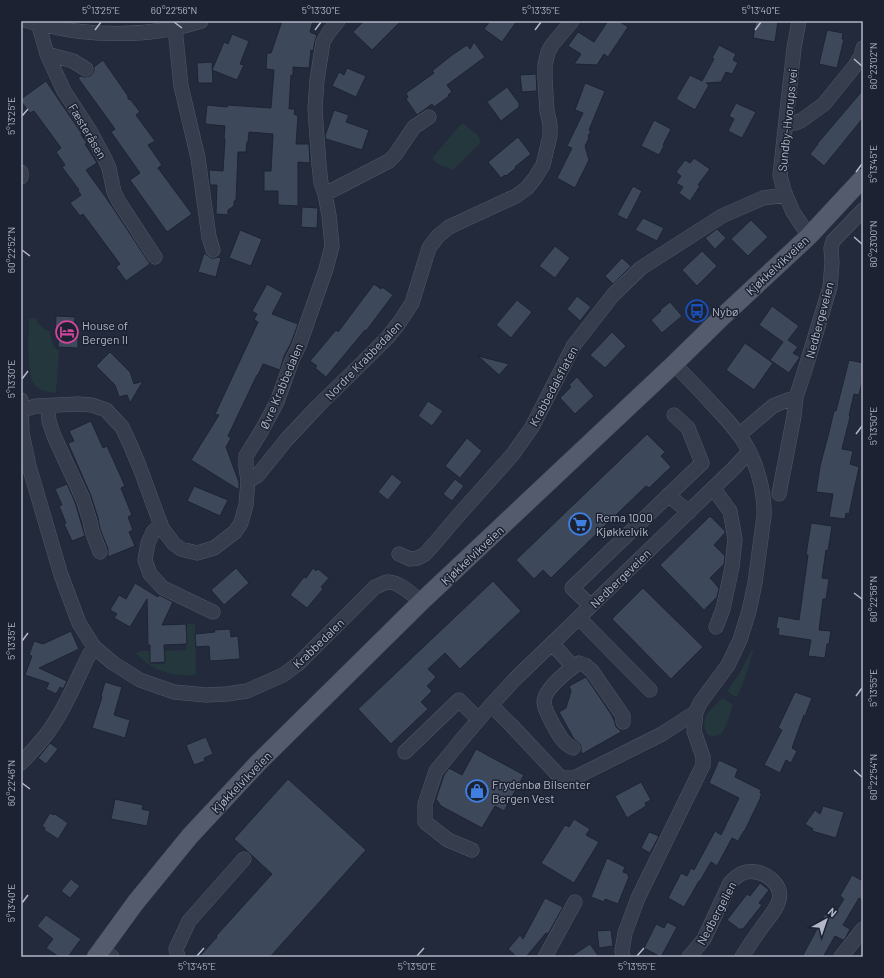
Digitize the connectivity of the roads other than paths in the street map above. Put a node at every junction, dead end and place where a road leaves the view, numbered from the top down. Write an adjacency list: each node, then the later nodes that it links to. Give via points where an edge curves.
1 (201, 21): 6 (street, Fæsteråsen)
2 (338, 21): 15 (street, Øvre Krabbedalen, via 323,42 317,80 315,108 319,165)
3 (572, 21): 28 (street, Nordre Krabbedalen, via 548,52 545,79 550,136 543,165 535,178 516,196 449,227 438,236 429,248 412,303 399,323 287,438 258,475)
4 (799, 21): 11 (street, Sundby-Hvorups vei)
5 (32, 22): 6 (street, Fæsteråsen, via 75,31 113,34); 8 (street, Fæsteråsen)
6 (175, 28): 19 (street, via 181,86 198,158)
7 (863, 48): 11 (street, via 854,67 824,104 802,120 795,123)
8 (47, 54): 9 (street, via 74,61); 20 (street, Fæsteråsen, via 64,92 105,159 119,202)
9 (86, 69)
10 (429, 117): 15 (street, via 414,127 388,161)
11 (787, 122): 16 (street, Sundby-Hvorups vei, via 780,175)
12 (21, 172): 13 (street)
13 (21, 177)
14 (863, 178): 18 (main road, Kjøkkelvikveien)
15 (325, 194): 28 (street, Øvre Krabbedalen, via 332,246 326,269 277,402 246,456)
16 (786, 195): 18 (street, Sundby-Hvorups vei); 35 (street, Krabbedalsflaten, via 763,198 722,216 636,273 613,295 574,345 532,427 513,454 425,554 410,559)
17 (863, 210): 22 (street, Nedbergeveien, via 833,241 830,287)
18 (808, 236): 21 (main road, Kjøkkelvikveien)
19 (213, 250)
20 (155, 257)
21 (674, 364): 26 (street); 36 (main road, Kjøkkelvikveien)
22 (796, 397): 26 (street, via 773,406); 30 (street, Nedbergeveien)
23 (21, 405): 24 (street, Øvre Krabbedalen); 42 (street, Krabbedalen, via 22,433 29,466 61,575 79,623)
24 (50, 406): 33 (street, Øvre Krabbedalen, via 92,405 106,410 122,427); 34 (street, via 49,421 54,436 83,499)
25 (674, 415): 31 (street, via 688,428 702,464)
26 (739, 435): 27 (street)
27 (749, 452): 29 (street, Nedbergeveien); 46 (street, via 759,477 764,506 755,583 740,640 728,665)
28 (248, 481): 33 (street, Øvre Krabbedalen, via 241,523 214,548 197,553 181,549 174,544)
29 (714, 488): 32 (street, Nedbergeveien); 40 (street, via 730,511 735,539 723,609)
30 (779, 494)
31 (668, 495): 32 (street); 37 (street, via 572,588)
32 (688, 512): 37 (street, Nedbergeveien)
33 (160, 524): 38 (street, via 148,543 145,560 150,574 163,588)
34 (100, 552)
35 (399, 554)
36 (421, 602): 42 (street, Krabbedalen, via 403,587 391,582 375,587 293,668 246,691 227,694 174,692 140,680); 56 (main road, Kjøkkelvikveien, via 258,763 195,831 149,885)
37 (591, 606): 39 (street, Nedbergeveien)
38 (213, 612)
39 (578, 618): 41 (street, Nedbergeveien); 44 (street)
40 (716, 627)
41 (552, 643): 43 (street); 45 (street, Nedbergeveien)
42 (94, 647): 51 (street, via 54,724)
43 (573, 667): 48 (street, via 579,663 592,671 623,716); 49 (street, via 560,677 544,700 558,734 566,745)
44 (650, 690)
45 (491, 705): 46 (street, via 561,778 574,778 662,734); 47 (street, Nedbergeveien)
46 (696, 712): 59 (street, via 694,730 703,757 702,766 638,898 625,933)
47 (478, 720): 50 (street, via 459,700); 52 (street, Nedbergeveien, via 436,771 425,804 425,822 448,840)
48 (623, 722)
49 (573, 748)
50 (405, 752)
51 (21, 763)
52 (472, 850)
53 (244, 859): 57 (street, via 188,921 176,949)
54 (575, 902): 58 (street)
55 (863, 929): 62 (street)
56 (103, 954)
57 (178, 957)
58 (545, 957)
59 (623, 957)
60 (689, 957): 61 (street, Nedbergelien, via 704,939 735,877 745,871 757,872 772,880 779,889 780,898)
61 (742, 957)
62 (841, 957)

